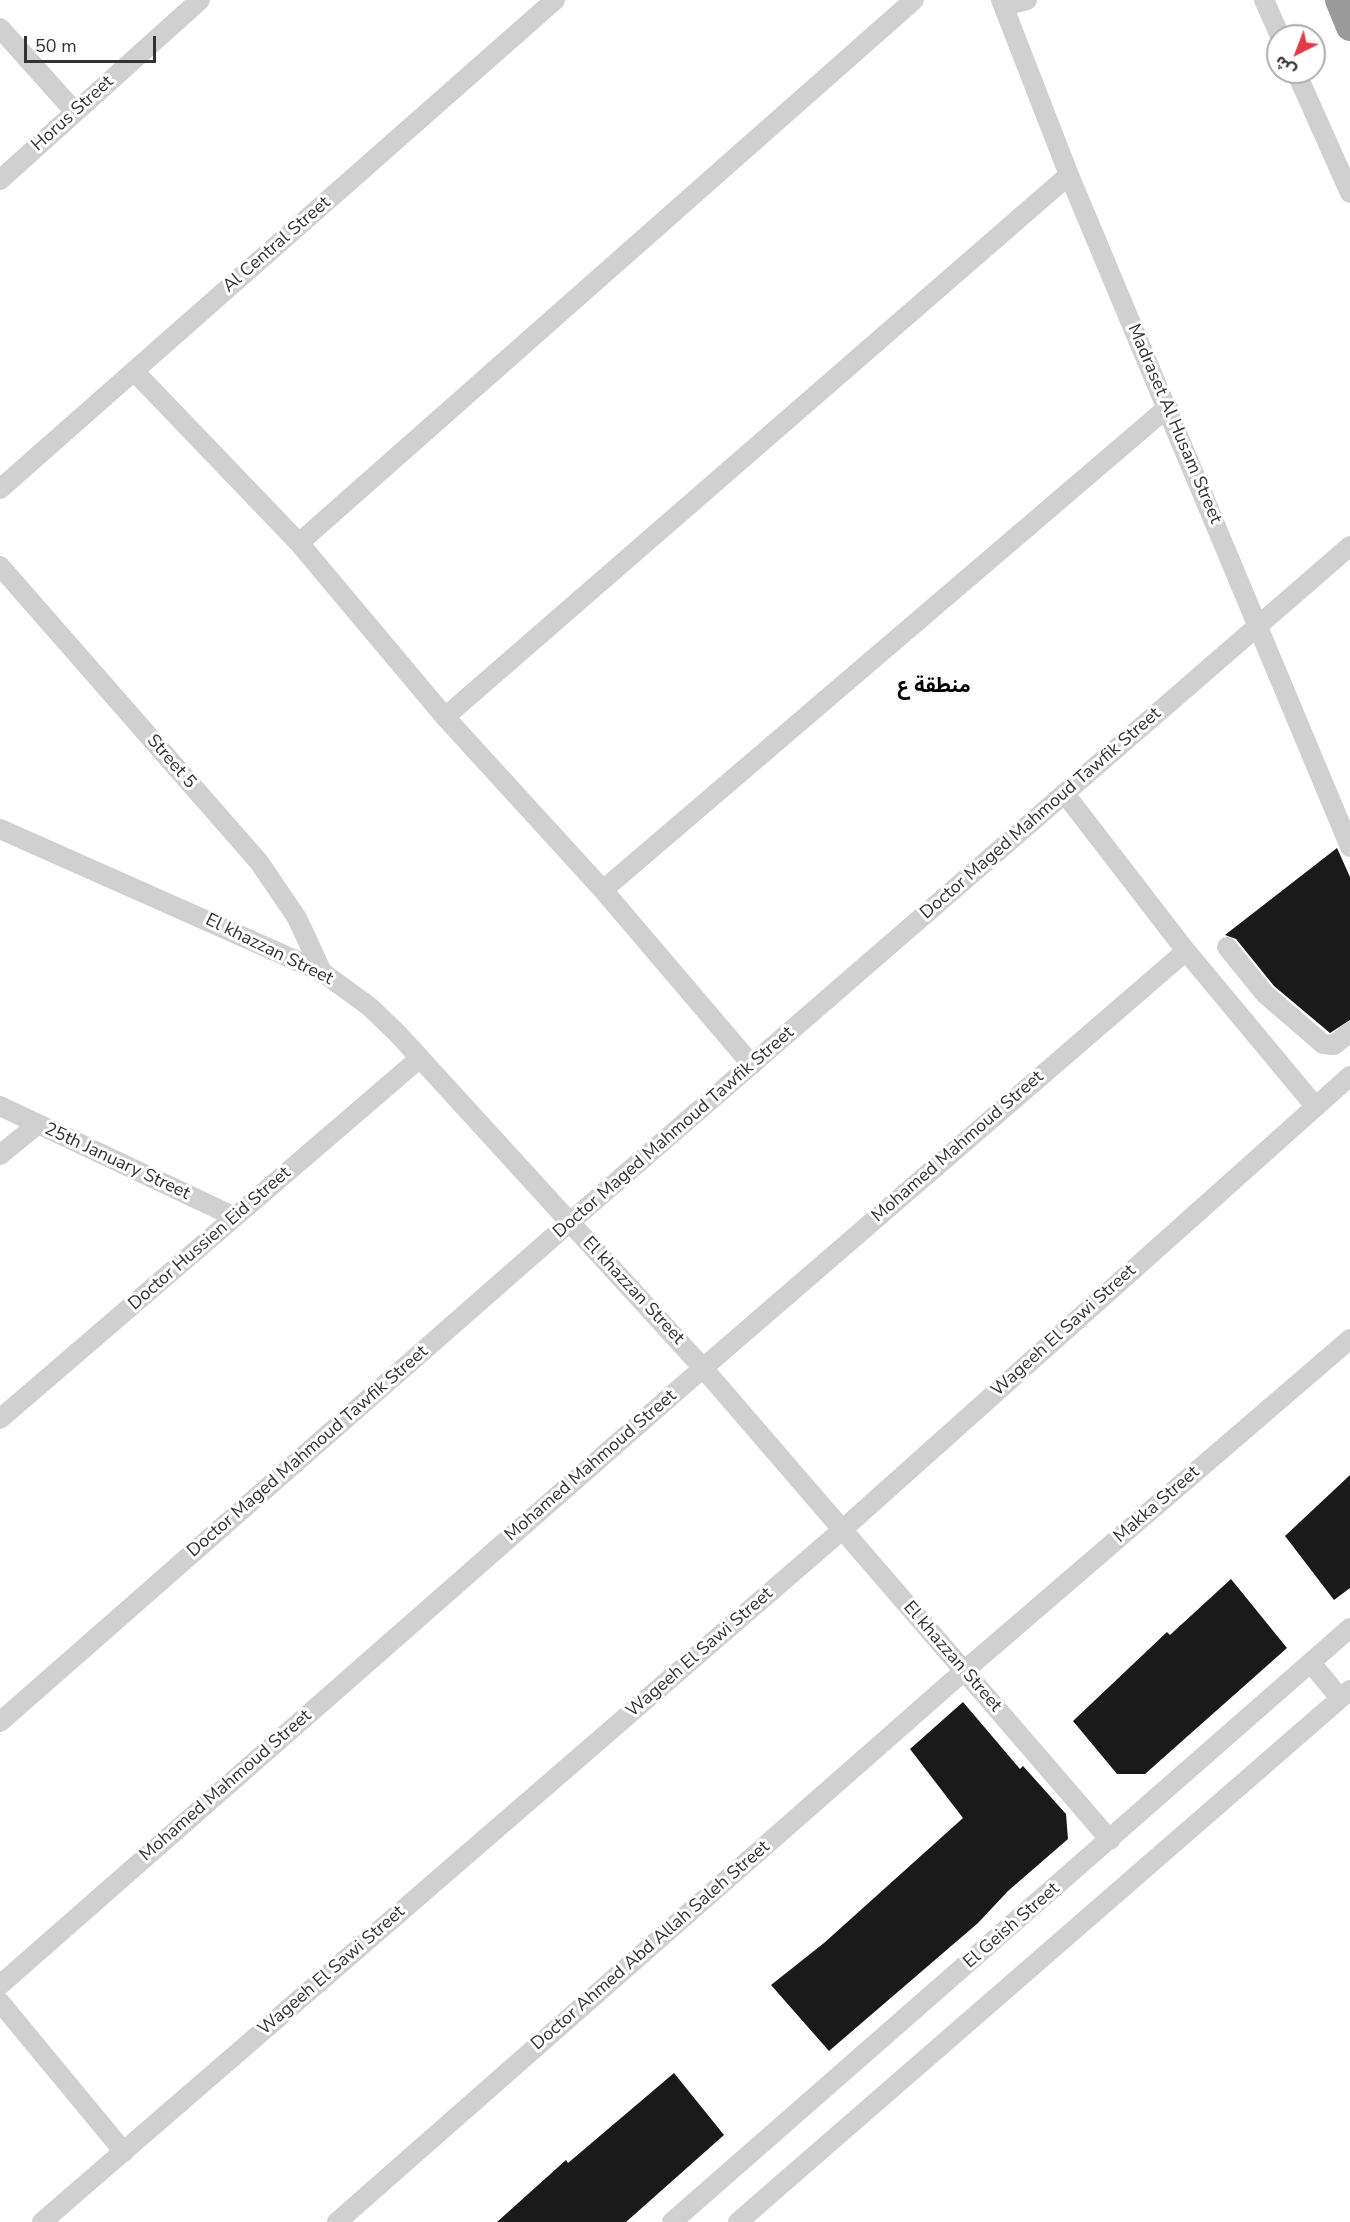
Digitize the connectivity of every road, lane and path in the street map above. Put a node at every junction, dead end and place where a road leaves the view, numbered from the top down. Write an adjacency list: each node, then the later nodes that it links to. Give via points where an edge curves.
1 (200, 0): 12 (street, Horus Street)
2 (555, 0): 16 (street, Al Central Street)
3 (915, 0): 19 (street)
4 (1027, 0): 7 (street)
5 (1264, 0): 8 (street)
6 (1339, 0): 9 (highway)
7 (1002, 3): 13 (street, Madraset Al Husam Street)
8 (1275, 24)
9 (1350, 27)
10 (0, 28): 12 (street)
11 (1301, 84): 15 (street)
12 (75, 112): 14 (street, Horus Street)
13 (1069, 175): 17 (street, Madraset Al Husam Street); 23 (street)
14 (0, 180)
15 (1350, 193)
16 (134, 371): 18 (street, Al Central Street); 19 (street)
17 (1168, 407): 22 (street, Madraset Al Husam Street); 27 (street)
18 (0, 489)
19 (299, 543): 23 (street)
20 (1350, 546): 22 (street, Doctor Maged Mahmoud Tawfik Street)
21 (0, 566): 30 (street, Street 5, via 259,862 297,918)
22 (1258, 625): 24 (street, Doctor Maged Mahmoud Tawfik Street); 26 (street, Madraset Al Husam Street)
23 (445, 717): 27 (street)
24 (1065, 794): 29 (street); 35 (street, Doctor Maged Mahmoud Tawfik Street)
25 (0, 829): 30 (street, El khazzan Street)
26 (1350, 848)
27 (603, 890): 35 (street)
28 (1227, 946): 31 (street)
29 (1186, 951): 32 (street); 44 (street, Mohamed Mahmoud Street)
30 (322, 972): 34 (street, El khazzan Street, via 370,1006)
31 (1264, 994): 32 (street); 33 (street, via 1323,1044 1334,1045)
32 (1241, 1017): 38 (street)
33 (1350, 1032)
34 (420, 1058): 41 (street, Doctor Hussien Eid Street); 42 (street, El khazzan Street)
35 (752, 1065): 42 (street, Doctor Maged Mahmoud Tawfik Street)
36 (1350, 1076): 38 (street, Wageeh El Sawi Street)
37 (0, 1106): 39 (street, 25th January Street)
38 (1316, 1106): 46 (street, Wageeh El Sawi Street)
39 (38, 1124): 40 (street); 41 (street, 25th January Street)
40 (0, 1155)
41 (235, 1217): 45 (street, Doctor Hussien Eid Street)
42 (570, 1222): 44 (street, El khazzan Street); 51 (street, Doctor Maged Mahmoud Tawfik Street)
43 (1350, 1339): 49 (street, Makka Street)
44 (703, 1368): 46 (street, El khazzan Street); 53 (street, Mohamed Mahmoud Street)
45 (0, 1419)
46 (842, 1530): 49 (street, El khazzan Street); 55 (street, Wageeh El Sawi Street)
47 (1350, 1628): 48 (street, El Geish Street)
48 (1311, 1663): 50 (street); 52 (street, El Geish Street)
49 (964, 1671): 52 (street, El khazzan Street); 57 (street, Doctor Ahmed Abd Allah Saleh Street)
50 (1345, 1694): 59 (street)
51 (0, 1722)
52 (1110, 1840): 58 (street, El Geish Street)
53 (0, 1985)
54 (0, 2002): 55 (street)
55 (124, 2152): 56 (street, Wageeh El Sawi Street)
56 (42, 2222)
57 (338, 2222)
58 (672, 2222)
59 (738, 2222)

